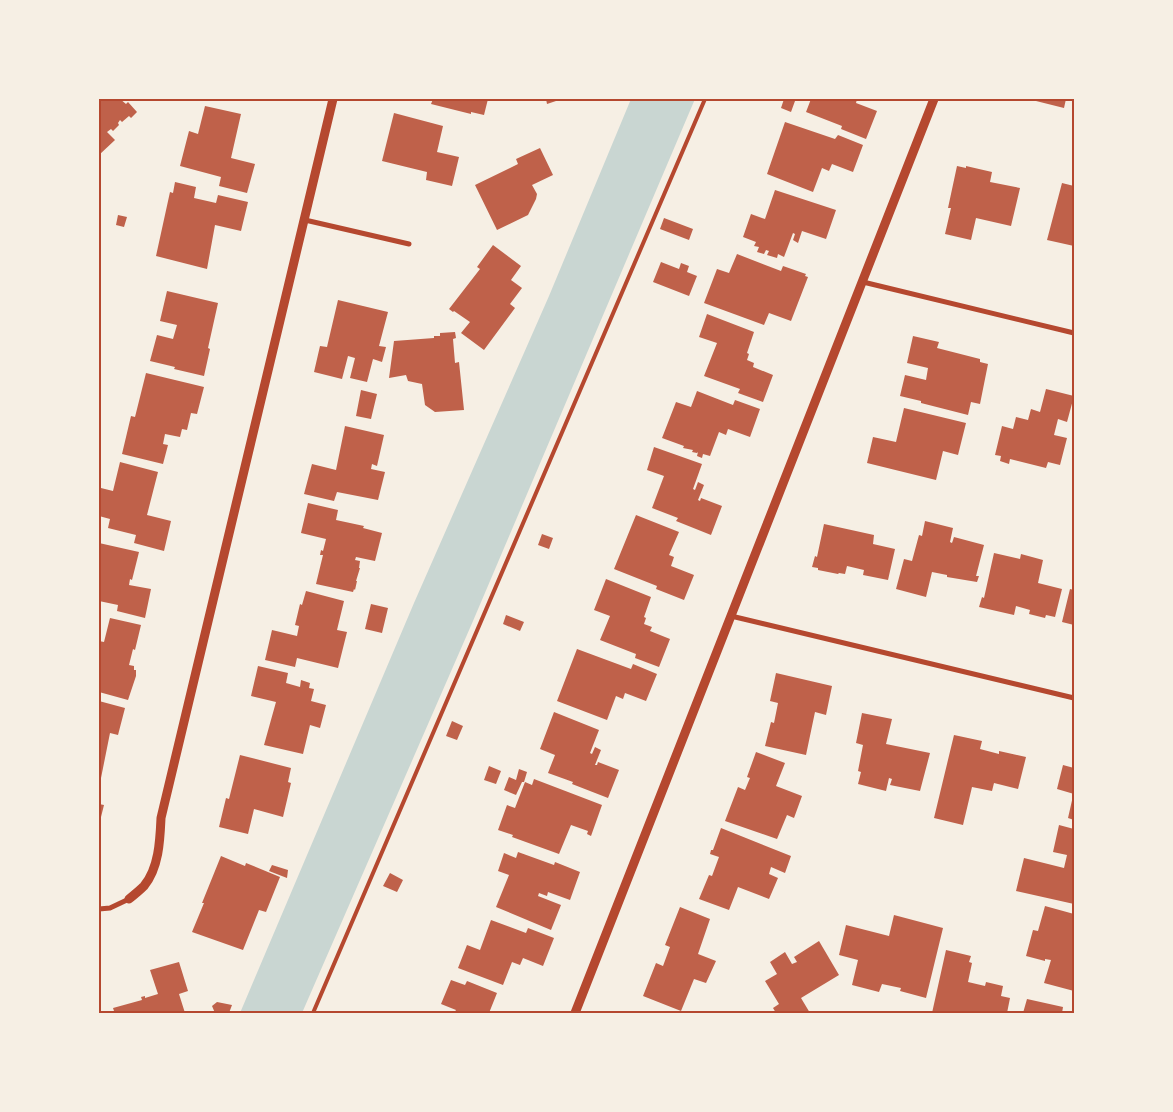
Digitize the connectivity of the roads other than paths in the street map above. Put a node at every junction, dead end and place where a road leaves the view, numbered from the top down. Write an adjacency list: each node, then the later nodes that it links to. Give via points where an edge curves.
1 (333, 99): 4 (street)
2 (705, 99): 12 (lane)
3 (934, 99): 6 (street)
4 (305, 220): 5 (street); 10 (street, via 162,818 154,868 144,885)
5 (410, 244)
6 (863, 282): 7 (street); 8 (street)
7 (1074, 333)
8 (731, 616): 9 (street); 13 (street)
9 (1074, 698)
10 (129, 900): 11 (street)
11 (99, 909)
12 (313, 1013)
13 (575, 1013)

